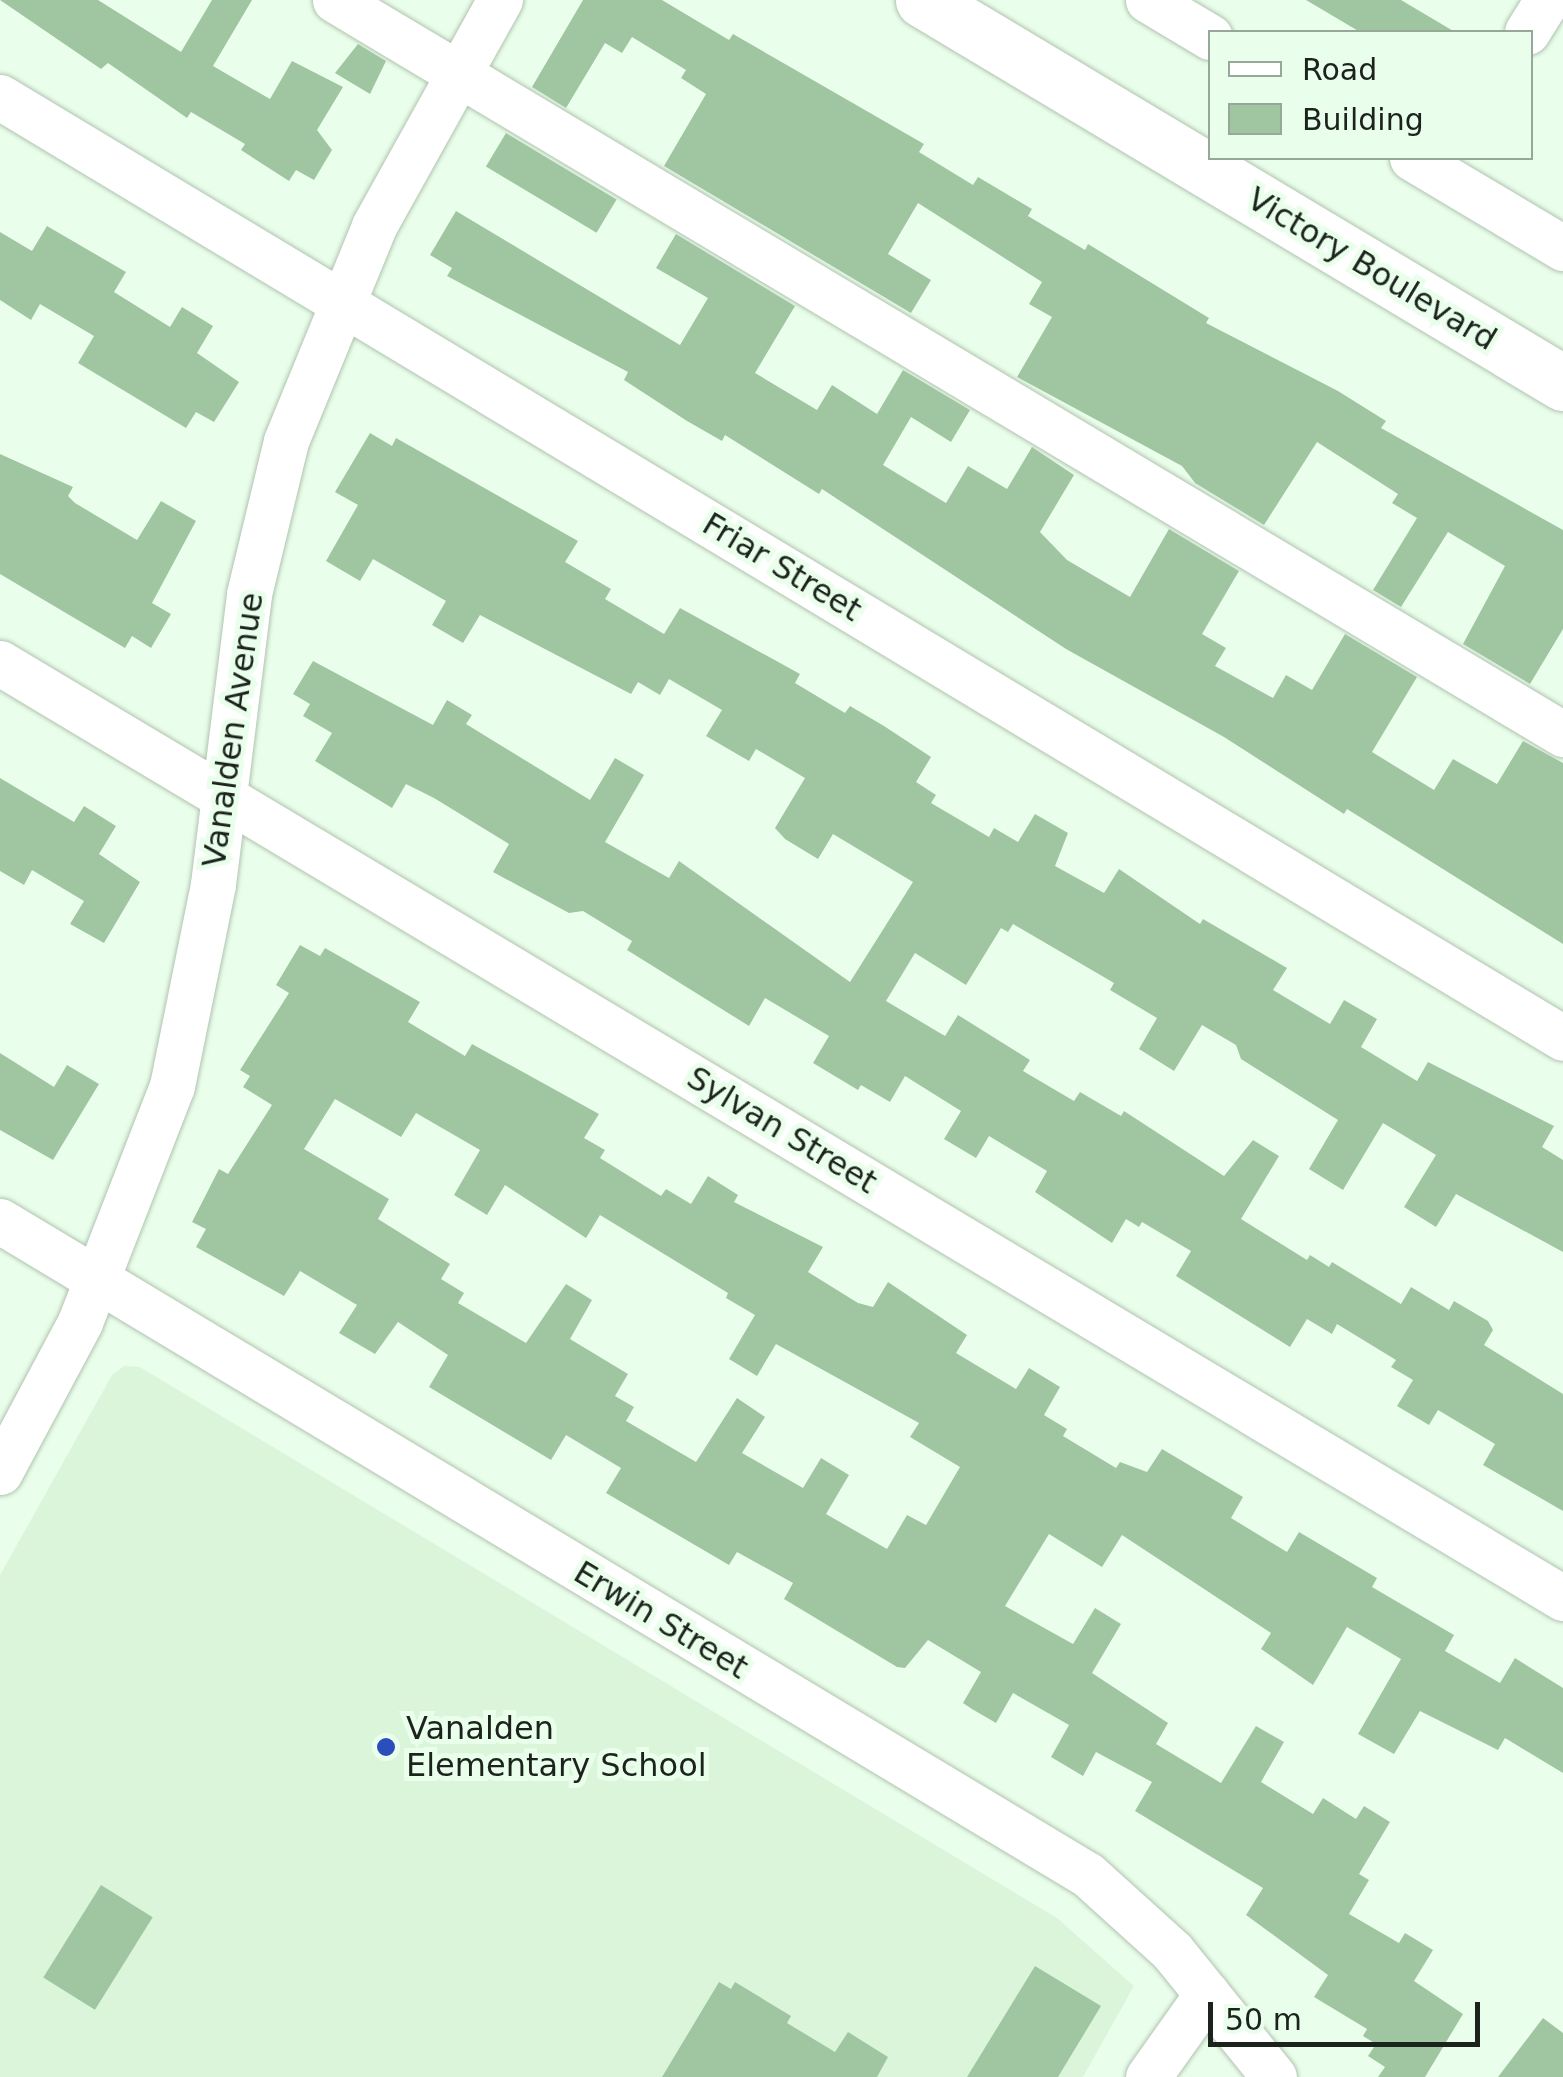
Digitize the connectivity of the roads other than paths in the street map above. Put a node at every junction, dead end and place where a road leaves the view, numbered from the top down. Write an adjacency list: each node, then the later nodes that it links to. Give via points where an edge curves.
1 (335, 0): 8 (street)
2 (500, 0): 8 (street, Vanalden Avenue)
3 (923, 0): 13 (main road, Victory Boulevard)
4 (1148, 0): 7 (street)
5 (1546, 0): 6 (street)
6 (1528, 30)
7 (1208, 36)
8 (456, 72): 12 (street, Vanalden Avenue, via 409,154); 15 (street)
9 (0, 98): 12 (street, Friar Street)
10 (1436, 164): 11 (street)
11 (1563, 248)
12 (340, 302): 16 (street, Vanalden Avenue, via 286,441 249,594); 17 (street, Friar Street)
13 (1563, 383)
14 (0, 663): 16 (street, Sylvan Street)
15 (1563, 734)
16 (220, 794): 19 (street, Vanalden Avenue, via 213,884 172,1086); 21 (street, Sylvan Street)
17 (1563, 1038)
18 (0, 1221): 19 (street, Erwin Street)
19 (98, 1281): 20 (street, Vanalden Avenue); 22 (street, Erwin Street, via 1088,1875 1158,1936)
20 (0, 1472)
21 (1563, 1598)
22 (1207, 1994): 23 (street); 24 (street, Erwin Street)
23 (1148, 2077)
24 (1274, 2077)

